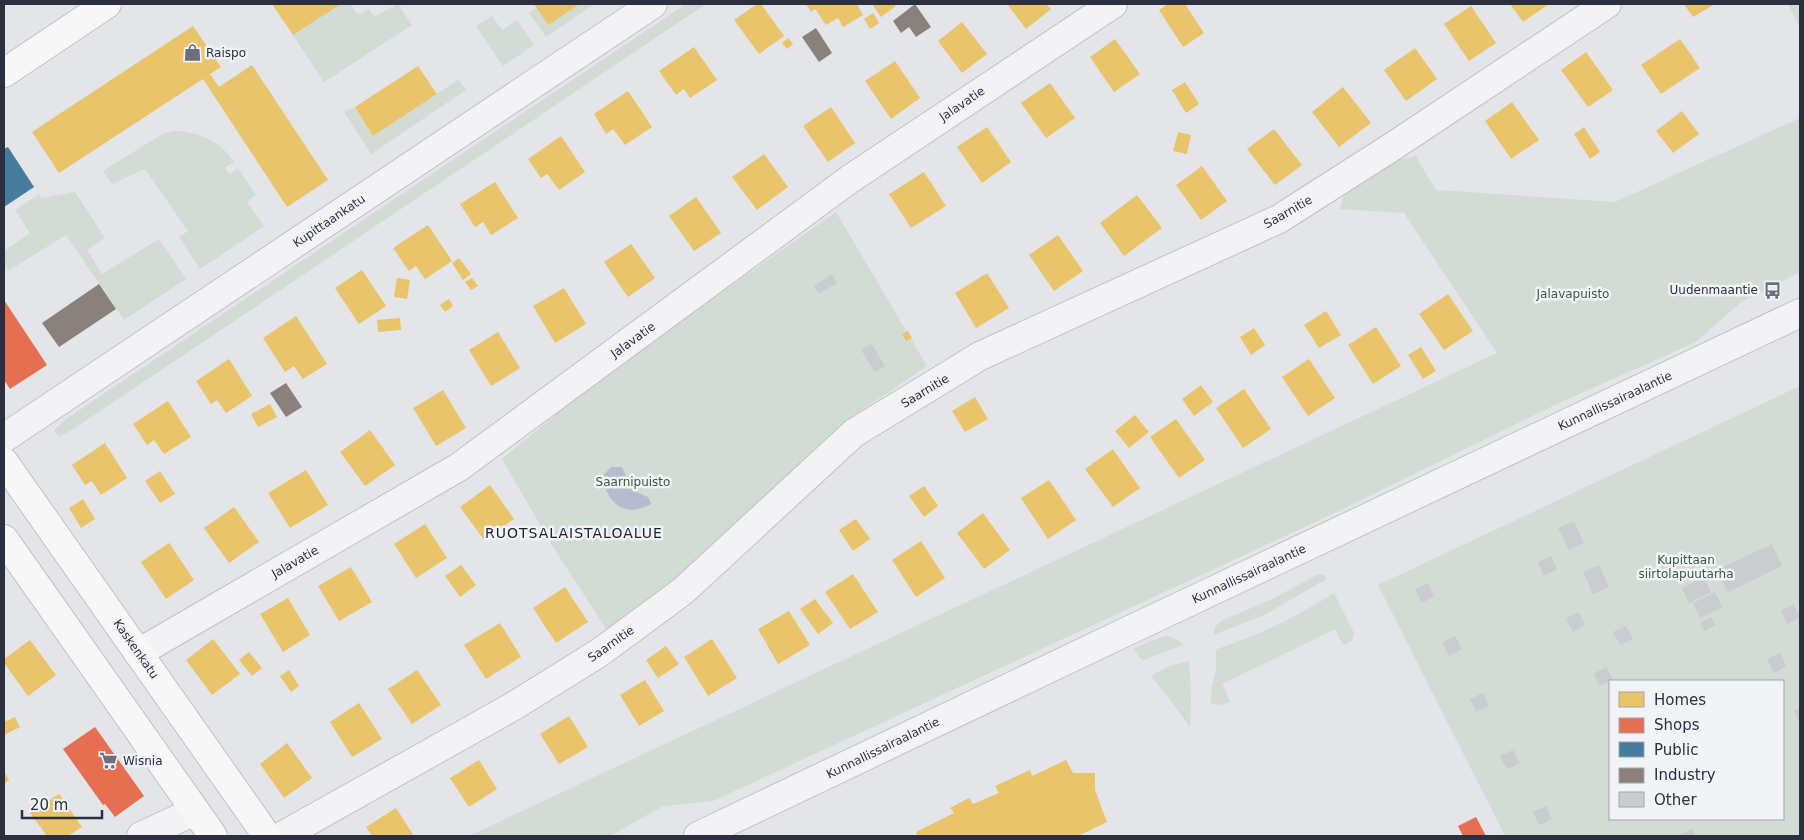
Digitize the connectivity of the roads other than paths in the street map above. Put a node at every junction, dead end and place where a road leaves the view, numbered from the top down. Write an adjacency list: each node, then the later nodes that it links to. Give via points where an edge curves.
1 (107, 4): 5 (main road)
2 (653, 4): 7 (street, Kupittaankatu)
3 (1113, 4): 10 (street, Jalavatie, via 850,179 459,467)
4 (1607, 4): 15 (street, Saarnitie, via 1279,219 980,356 854,432 683,591 599,654 512,707)
5 (4, 73)
6 (1800, 313): 16 (street, Kunnallissairaalantie)
7 (4, 438)
8 (4, 462): 10 (main road, Kaskenkatu)
9 (4, 538): 11 (main road)
10 (138, 653): 14 (main road, Kaskenkatu)
11 (196, 811): 12 (street); 13 (main road)
12 (141, 836)
13 (213, 836)
14 (267, 836)
15 (282, 836)
16 (698, 836)

